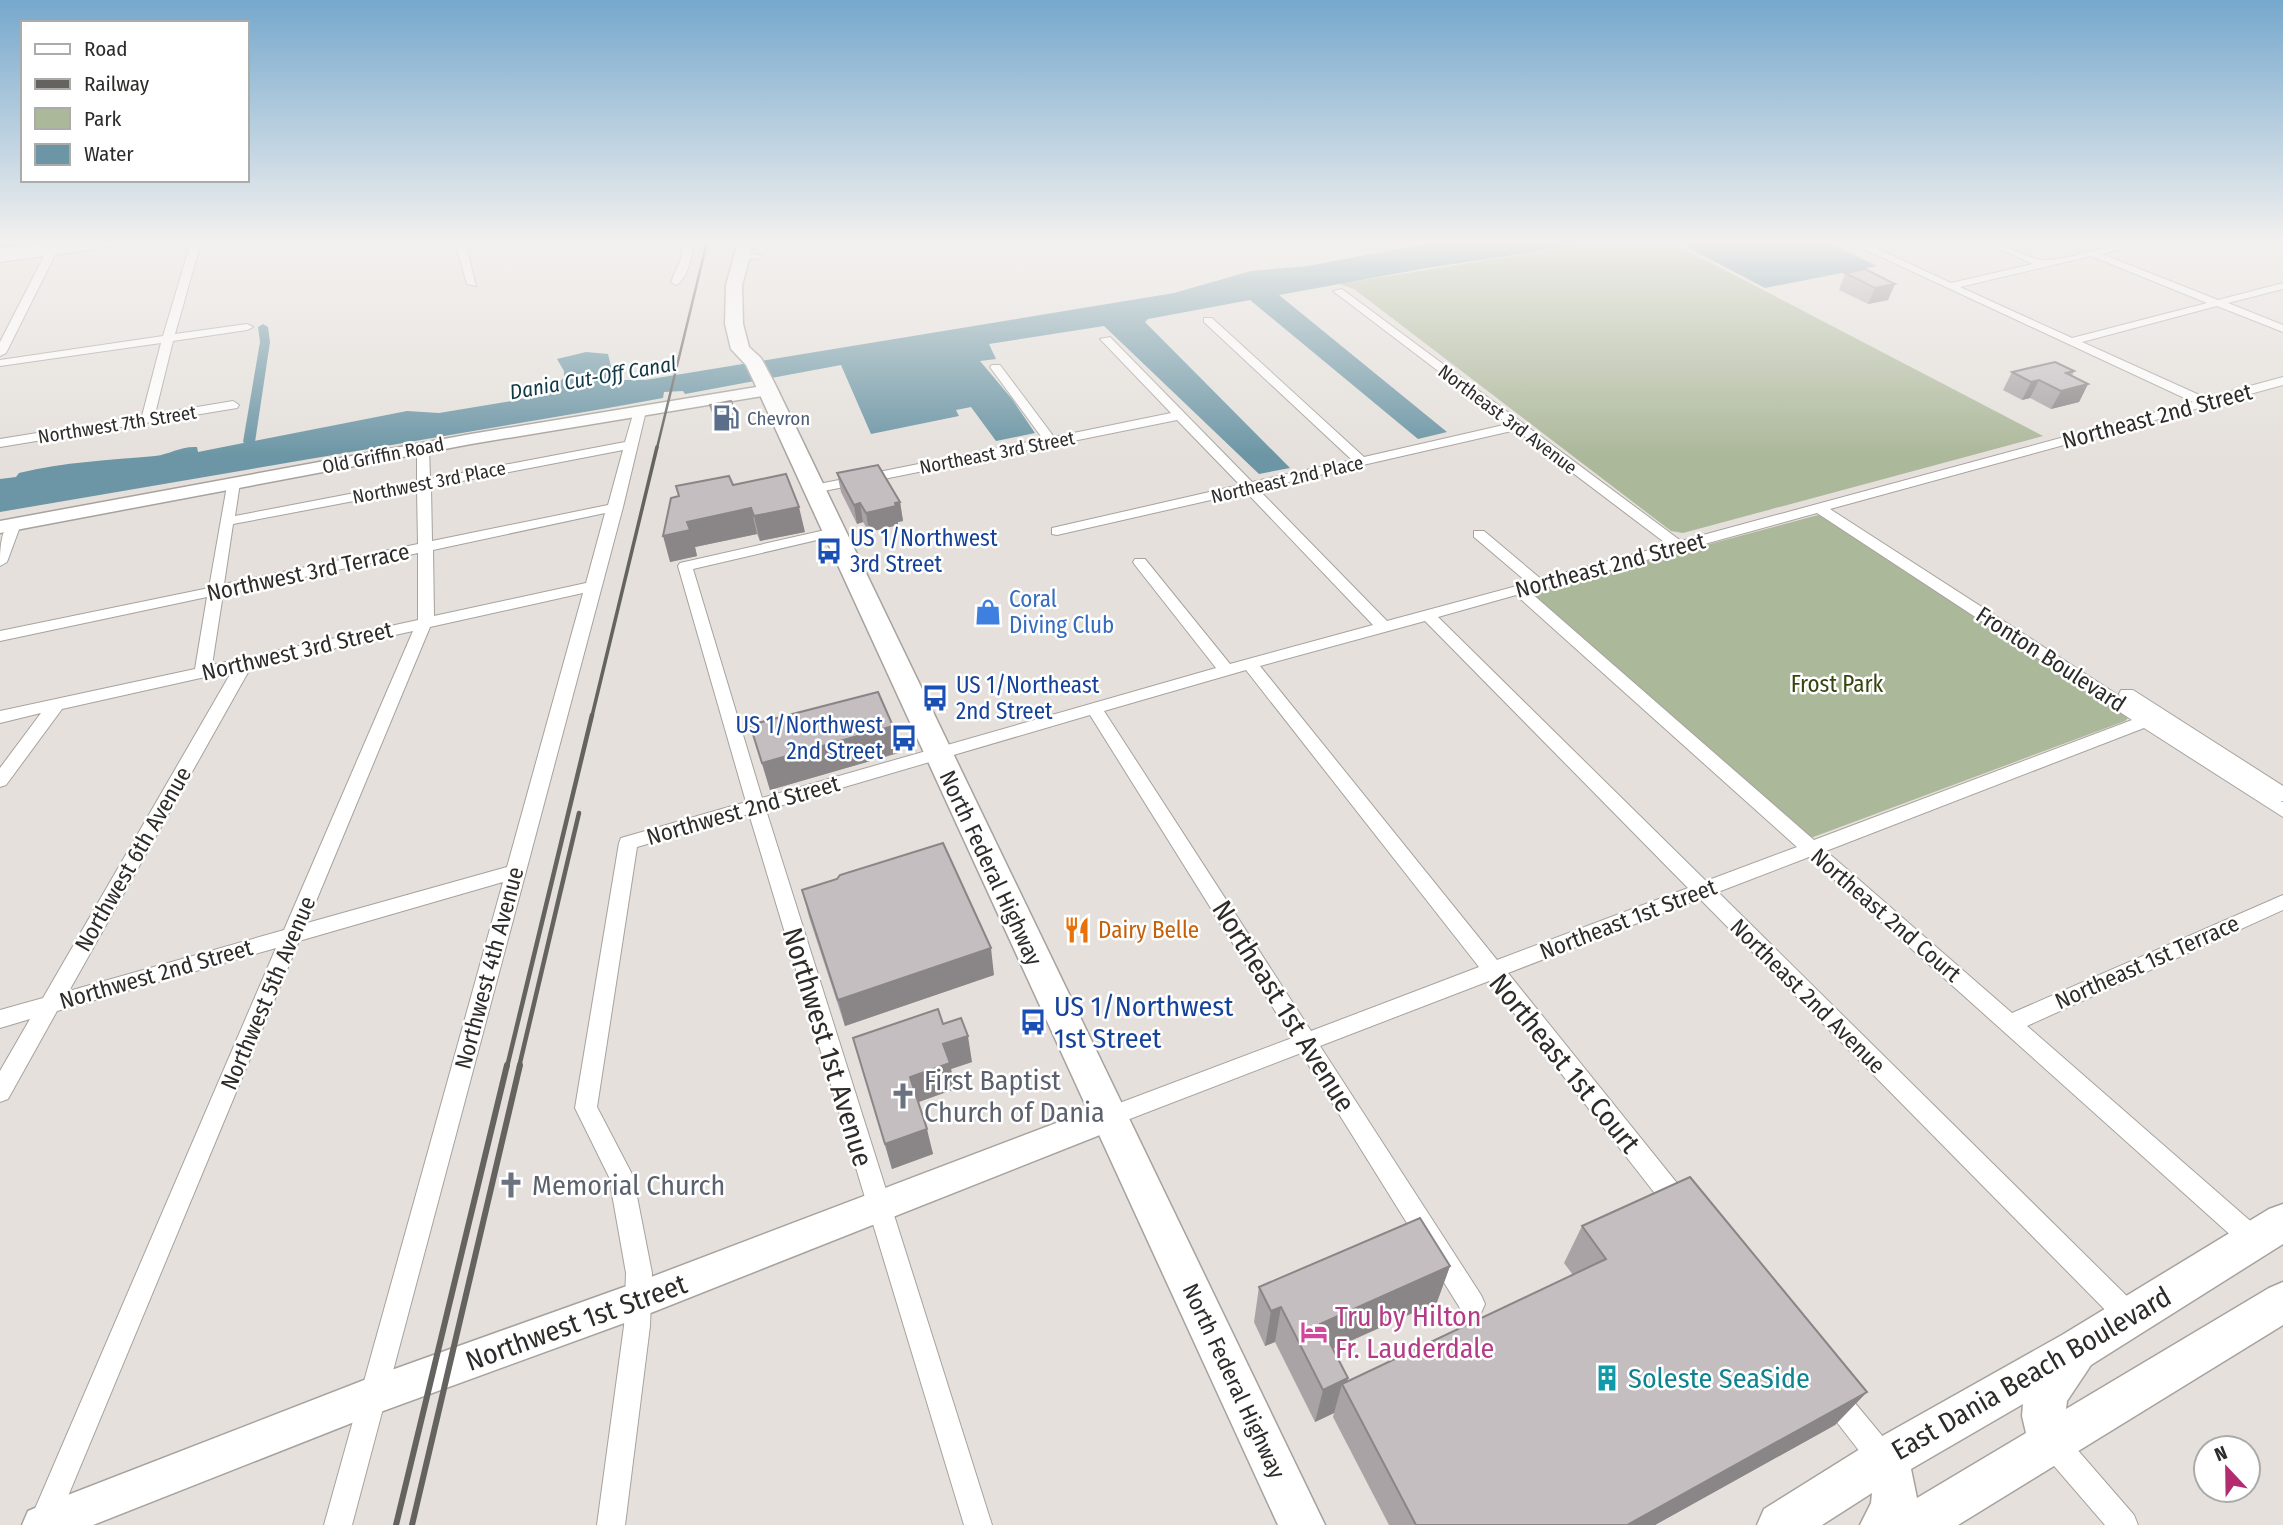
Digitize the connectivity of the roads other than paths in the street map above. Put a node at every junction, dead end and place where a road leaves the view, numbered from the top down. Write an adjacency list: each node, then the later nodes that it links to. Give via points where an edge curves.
1 (18, 313): 14 (street)
2 (175, 313): 11 (street)
3 (734, 313): 18 (main road, North Federal Highway, via 740,349 754,362)
4 (1367, 313): 24 (street, Northeast 3rd Avenue)
5 (2010, 313): 13 (street)
6 (2179, 313): 13 (street)
7 (2243, 313): 10 (street)
8 (1208, 320): 29 (street)
9 (247, 327): 11 (street)
10 (2283, 329)
11 (168, 338): 15 (street); 23 (street)
12 (1106, 339): 22 (street)
13 (2072, 341): 19 (street)
14 (0, 353)
15 (0, 363)
16 (996, 367): 25 (street)
17 (2283, 381): 19 (street, Northeast 2nd Street)
18 (766, 386): 21 (street, Old Griffin Road); 33 (main road, North Federal Highway)
19 (2206, 402): 34 (street, Northeast 2nd Street)
20 (233, 405): 23 (street, Northwest 7th Street)
21 (640, 411): 27 (street, Northwest 4th Avenue); 28 (street, Old Griffin Road)
22 (1181, 415): 25 (street, Northeast 3rd Street); 32 (street)
23 (148, 418): 26 (street, Northwest 7th Street)
24 (1517, 426): 29 (street, Northeast 2nd Place); 42 (street, Northeast 3rd Avenue)
25 (1051, 441): 33 (street, Northeast 3rd Street)
26 (0, 443)
27 (629, 445): 31 (street, Northwest 3rd Place); 35 (street, Northwest 4th Avenue)
28 (423, 447): 30 (street, Old Griffin Road); 31 (street, Northwest 5th Avenue)
29 (1362, 462): 32 (street, Northeast 2nd Place)
30 (233, 483): 36 (street); 37 (street, Old Griffin Road)
31 (424, 483): 36 (street, Northwest 3rd Place); 41 (street, Northwest 5th Avenue)
32 (1251, 487): 38 (street, Northeast 2nd Place); 51 (street)
33 (814, 489): 39 (main road, North Federal Highway)
34 (1826, 506): 42 (street, Northeast 2nd Street); 60 (street, Fronton Boulevard); 63 (street, Fronton Boulevard)
35 (616, 507): 41 (street, Northwest 3rd Terrace); 46 (street, Northwest 4th Avenue)
36 (229, 521): 48 (street)
37 (7, 526): 43 (street)
38 (1057, 531)
39 (834, 532): 61 (main road, North Federal Highway); 64 (street, Northwest 1st Avenue, via 685,566)
40 (1479, 534): 45 (street)
41 (426, 547): 48 (street, Northwest 3rd Terrace); 50 (street, Northwest 5th Avenue)
42 (1679, 547): 45 (street, Northeast 2nd Street)
43 (0, 562)
44 (1140, 562): 55 (street)
45 (1538, 584): 47 (street, Northeast 2nd Street)
46 (594, 586): 50 (street, Northwest 3rd Street); 67 (street, Northwest 4th Avenue)
47 (1518, 589): 49 (street, Northeast 2nd Street); 66 (street, Northeast 2nd Court)
48 (215, 591): 52 (street, Northwest 3rd Terrace); 56 (street)
49 (1429, 615): 51 (street, Northeast 2nd Street); 68 (street, Northeast 2nd Avenue)
50 (424, 623): 53 (street, Northwest 3rd Street); 70 (street, Northwest 5th Avenue)
51 (1384, 627): 54 (street, Northeast 2nd Street)
52 (0, 636)
53 (245, 663): 56 (street, Northwest 3rd Street); 72 (street, Northwest 6th Avenue)
54 (1250, 664): 55 (street, Northeast 2nd Street); 71 (street, Northeast 1st Court)
55 (1226, 670): 58 (street, Northeast 2nd Street)
56 (203, 673): 57 (street, Northwest 3rd Street)
57 (57, 705): 59 (street, Northwest 3rd Street); 62 (street)
58 (1095, 709): 61 (street, Northeast 2nd Street); 75 (street, Northeast 1st Avenue)
59 (0, 717)
60 (2146, 720): 65 (street, Fronton Boulevard); 66 (street, Northeast 1st Street)
61 (938, 755): 64 (street, Northwest 2nd Street); 77 (main road, North Federal Highway)
62 (0, 781)
63 (2283, 795)
64 (755, 807): 78 (street, Northwest 1st Avenue); 81 (street, Northwest 2nd Street, via 628,843 586,1108 621,1176 639,1273)
65 (2283, 811)
66 (1811, 849): 68 (street, Northeast 1st Street); 74 (street, Northeast 2nd Court)
67 (514, 872): 70 (street, Northwest 2nd Street); 87 (street, Northwest 4th Avenue)
68 (1702, 890): 71 (street, Northeast 1st Street); 84 (street, Northeast 2nd Avenue)
69 (2283, 902): 74 (street, Northeast 1st Terrace)
70 (292, 935): 72 (street, Northwest 2nd Street); 90 (street, Northwest 5th Avenue)
71 (1492, 972): 75 (street, Northeast 1st Street); 79 (street, Northeast 1st Court)
72 (49, 1006): 73 (street, Northwest 2nd Street); 76 (street, Northwest 6th Avenue)
73 (0, 1019)
74 (2011, 1023): 80 (street, Northeast 2nd Court)
75 (1307, 1042): 77 (street, Northeast 1st Street); 83 (street, Northeast 1st Avenue)
76 (0, 1091)
77 (1109, 1117): 78 (street, Northwest 1st Street); 94 (main road, North Federal Highway)
78 (877, 1208): 81 (street, Northwest 1st Street); 93 (street, Northwest 1st Avenue)
79 (1696, 1226)
80 (2268, 1231): 84 (main road, East Dania Beach Boulevard)
81 (638, 1300): 87 (street, Northwest 1st Street); 92 (street)
82 (2283, 1302): 88 (main road)
83 (1472, 1304)
84 (2130, 1317): 85 (main road, East Dania Beach Boulevard)
85 (2077, 1350): 88 (main road, via 2044,1398 2042,1413); 89 (main road, East Dania Beach Boulevard)
86 (1818, 1378): 89 (street)
87 (372, 1396): 90 (street, Northwest 1st Street); 91 (street, Northwest 4th Avenue)
88 (2052, 1441): 97 (main road); 98 (street)
89 (1884, 1460): 95 (main road, East Dania Beach Boulevard); 96 (main road, via 1894,1480 1895,1497)
90 (42, 1525)
91 (338, 1525)
92 (611, 1525)
93 (978, 1525)
94 (1302, 1525)
95 (1780, 1525)
96 (1883, 1525)
97 (1915, 1525)
98 (2124, 1525)

